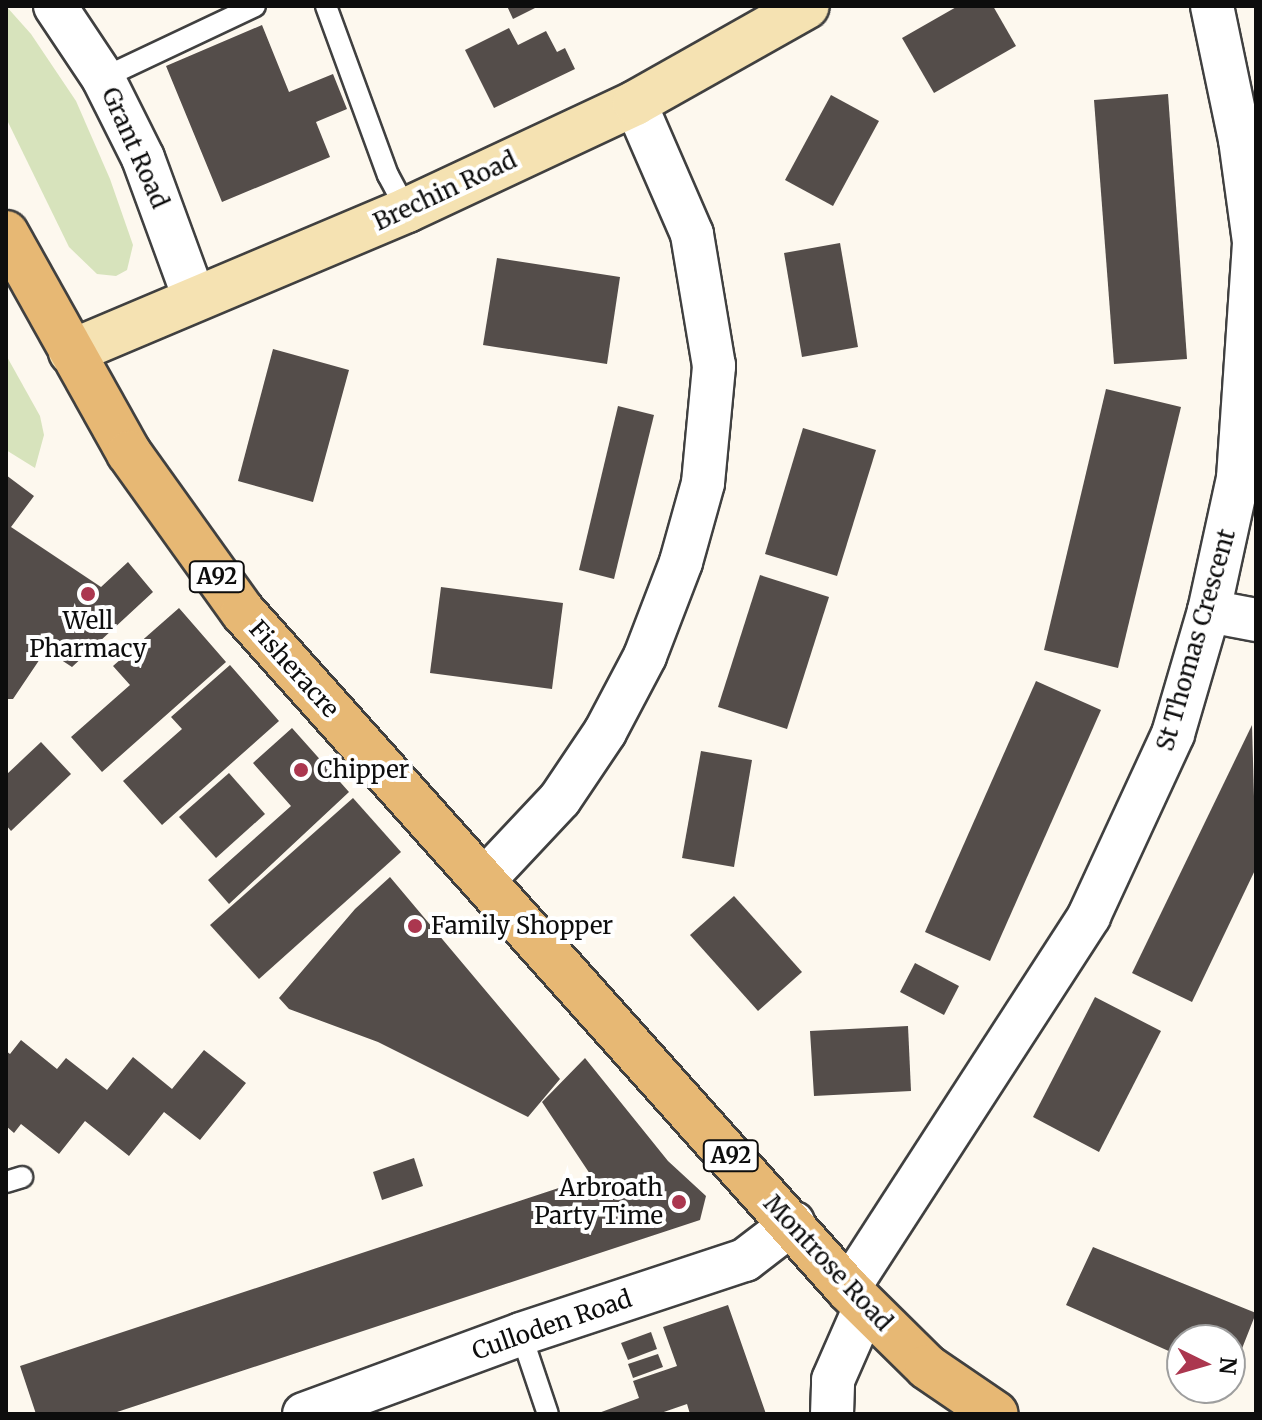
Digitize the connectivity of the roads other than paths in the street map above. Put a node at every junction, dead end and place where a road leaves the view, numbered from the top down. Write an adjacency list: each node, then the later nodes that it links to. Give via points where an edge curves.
1 (55, 6): 6 (street, Grant Road)
2 (255, 6): 6 (lane)
3 (326, 6): 8 (lane, via 388,175)
4 (807, 6): 7 (street, Brechin Road)
5 (1212, 6): 12 (street, St Thomas Crescent, via 1240,140 1254,242 1238,478)
6 (103, 78): 10 (street, Grant Road, via 143,158)
7 (635, 103): 8 (street, Brechin Road); 14 (street, via 692,234 714,366 703,483 681,562 645,656 605,732 560,799)
8 (407, 210): 10 (street, Brechin Road)
9 (6, 233): 11 (main road, Fisheracre / A92)
10 (195, 300): 11 (street, Brechin Road)
11 (71, 352): 14 (main road, Fisheracre / A92, via 129,453 243,612)
12 (1209, 611): 13 (street); 16 (street, St Thomas Crescent, via 1173,734 1089,916)
13 (1256, 620)
14 (483, 881): 15 (main road, Montrose Road / A92)
15 (793, 1223): 16 (main road, Montrose Road / A92); 17 (street, Culloden Road, via 745,1260)
16 (857, 1298): 20 (street, St Thomas Crescent, via 833,1380); 21 (main road, Montrose Road / A92, via 927,1367)
17 (521, 1334): 18 (street, Culloden Road); 19 (lane)
18 (304, 1414)
19 (548, 1414)
20 (832, 1414)
21 (996, 1414)

